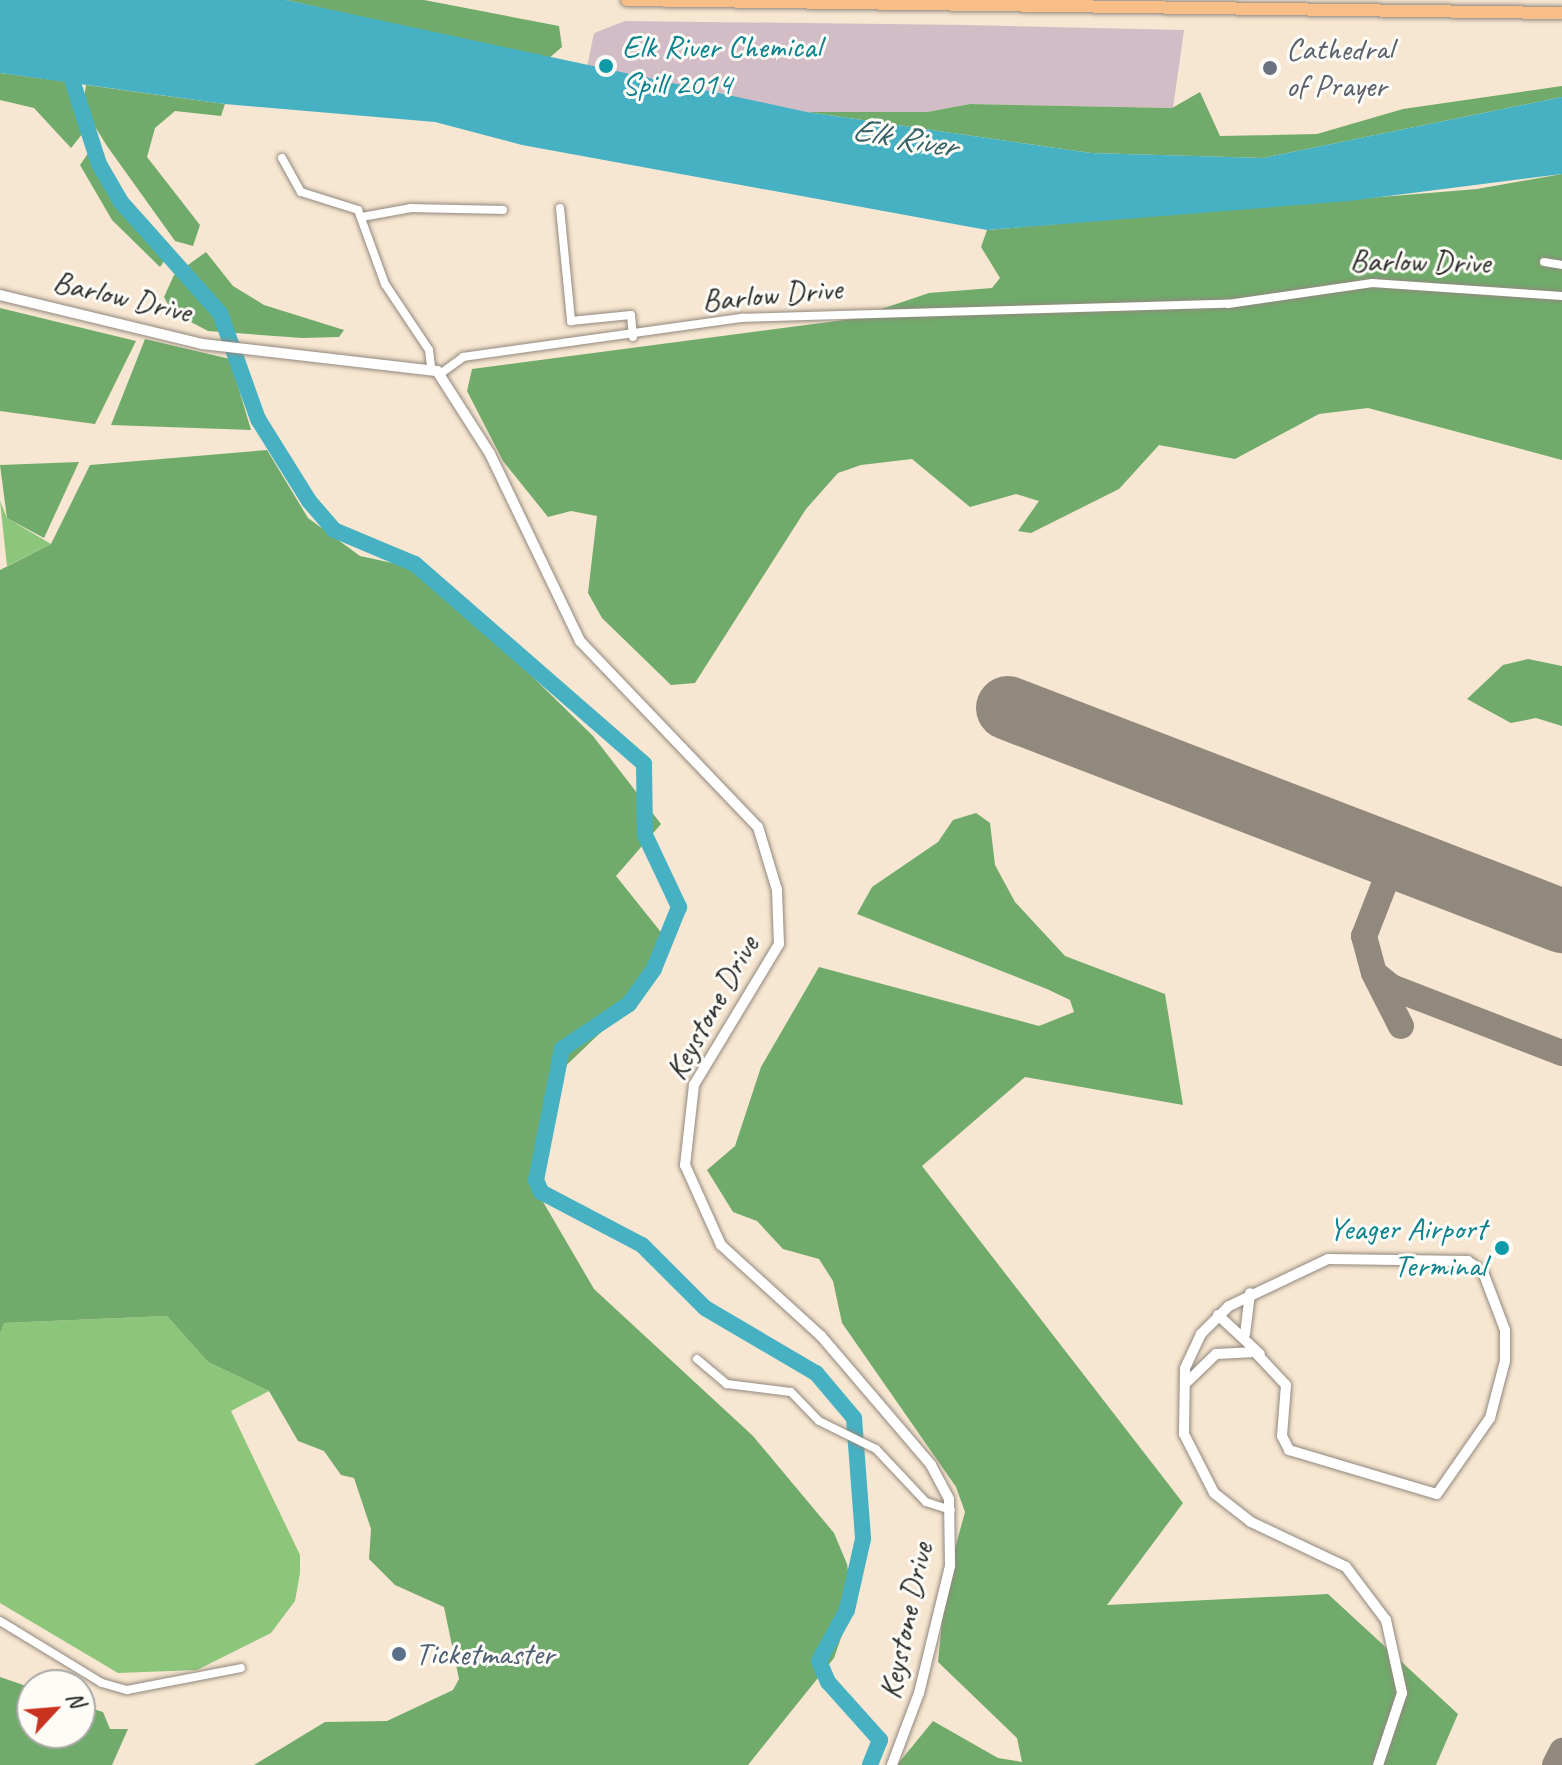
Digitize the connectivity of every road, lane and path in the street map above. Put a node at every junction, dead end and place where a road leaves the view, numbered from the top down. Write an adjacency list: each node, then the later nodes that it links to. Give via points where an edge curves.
1 (627, 0): 2 (main road)
2 (1562, 13)
3 (282, 158): 6 (street, via 296,188 349,202)
4 (560, 208): 11 (street, via 571,321 631,315)
5 (503, 210): 6 (street, via 411,208)
6 (362, 217): 12 (street, Keystone Drive, via 385,284 429,350)
7 (1544, 262): 8 (street)
8 (1562, 265)
9 (0, 295): 12 (street, Barlow Drive, via 213,345)
10 (1562, 296): 11 (street, Barlow Drive, via 1372,283 1228,304 742,318)
11 (633, 337): 12 (street, Barlow Drive, via 463,357)
12 (436, 371): 19 (street, Keystone Drive, via 490,454 580,641 743,807 768,850 779,944 694,1085 683,1139 691,1189 721,1245 821,1336 931,1465)
13 (1250, 1293): 14 (street); 15 (street); 16 (street, via 1341,1256 1468,1261 1486,1278 1507,1343 1490,1418 1450,1484 1431,1495 1289,1450 1282,1436 1286,1385)
14 (1218, 1315): 15 (street); 18 (street, via 1189,1358)
15 (1245, 1334): 16 (street)
16 (1260, 1354): 18 (street, via 1216,1354)
17 (697, 1359): 19 (street, via 727,1384 786,1390 865,1442 918,1495)
18 (1185, 1384): 23 (street, via 1184,1434 1214,1493 1251,1522 1346,1567 1386,1620 1402,1693)
19 (952, 1510): 22 (street, Keystone Drive, via 950,1566 931,1650)
20 (0, 1621): 21 (street, via 127,1690)
21 (241, 1668)
22 (892, 1765)
23 (1378, 1765)

